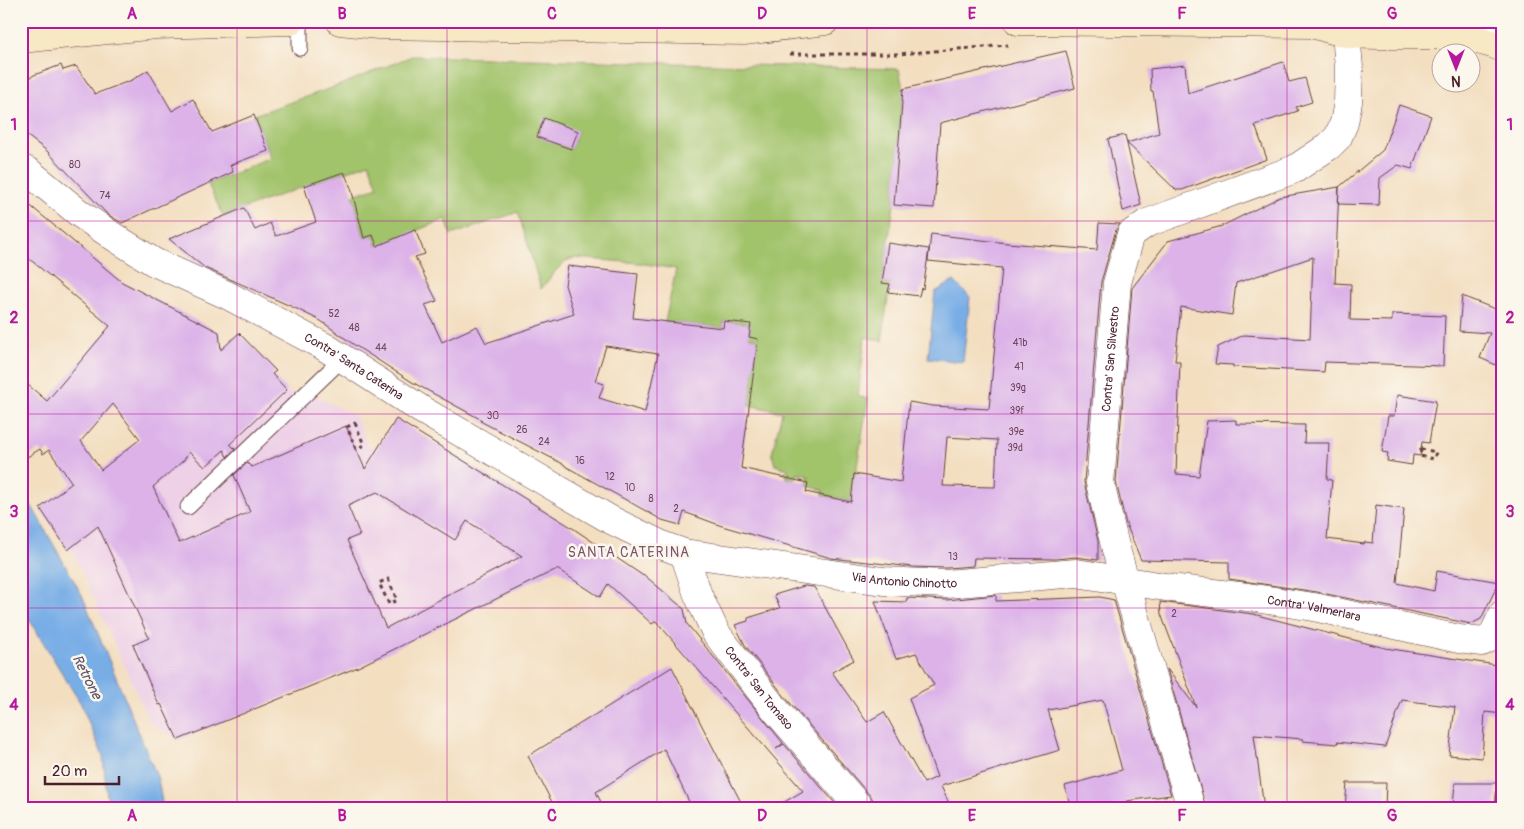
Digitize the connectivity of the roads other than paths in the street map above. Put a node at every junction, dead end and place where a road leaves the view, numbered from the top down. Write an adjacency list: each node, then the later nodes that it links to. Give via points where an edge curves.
1 (291, 21): 9 (main road, via 156,26)
2 (300, 21): 10 (lane)
3 (340, 21): 4 (main road, via 388,25 744,31)
4 (825, 21)
5 (1018, 21): 6 (main road)
6 (1314, 22): 8 (main road)
7 (1493, 30): 8 (main road, via 1478,40)
8 (1346, 33): 15 (street, Contra' San Silvestro, via 1348,102 1344,123 1329,146 1295,170 1147,223 1131,234 1117,283 1100,483 1114,546)
9 (22, 39)
10 (300, 48)
11 (24, 165): 12 (street, Contra' Santa Caterina, via 79,213 154,262 227,295)
12 (343, 358): 13 (lane); 14 (street, Contra' Santa Caterina, via 422,410 611,520)
13 (188, 507)
14 (684, 554): 15 (street, Via Antonio Chinotto, via 883,581 946,584 1076,573); 17 (street, Contra' San Tomaso, via 716,633 773,707)
15 (1126, 581): 16 (street, Contra' Valmerlara, via 1314,607 1459,639 1482,642); 18 (street, Contra' San Silvestro)
16 (1501, 630)
17 (860, 808)
18 (1191, 808)

